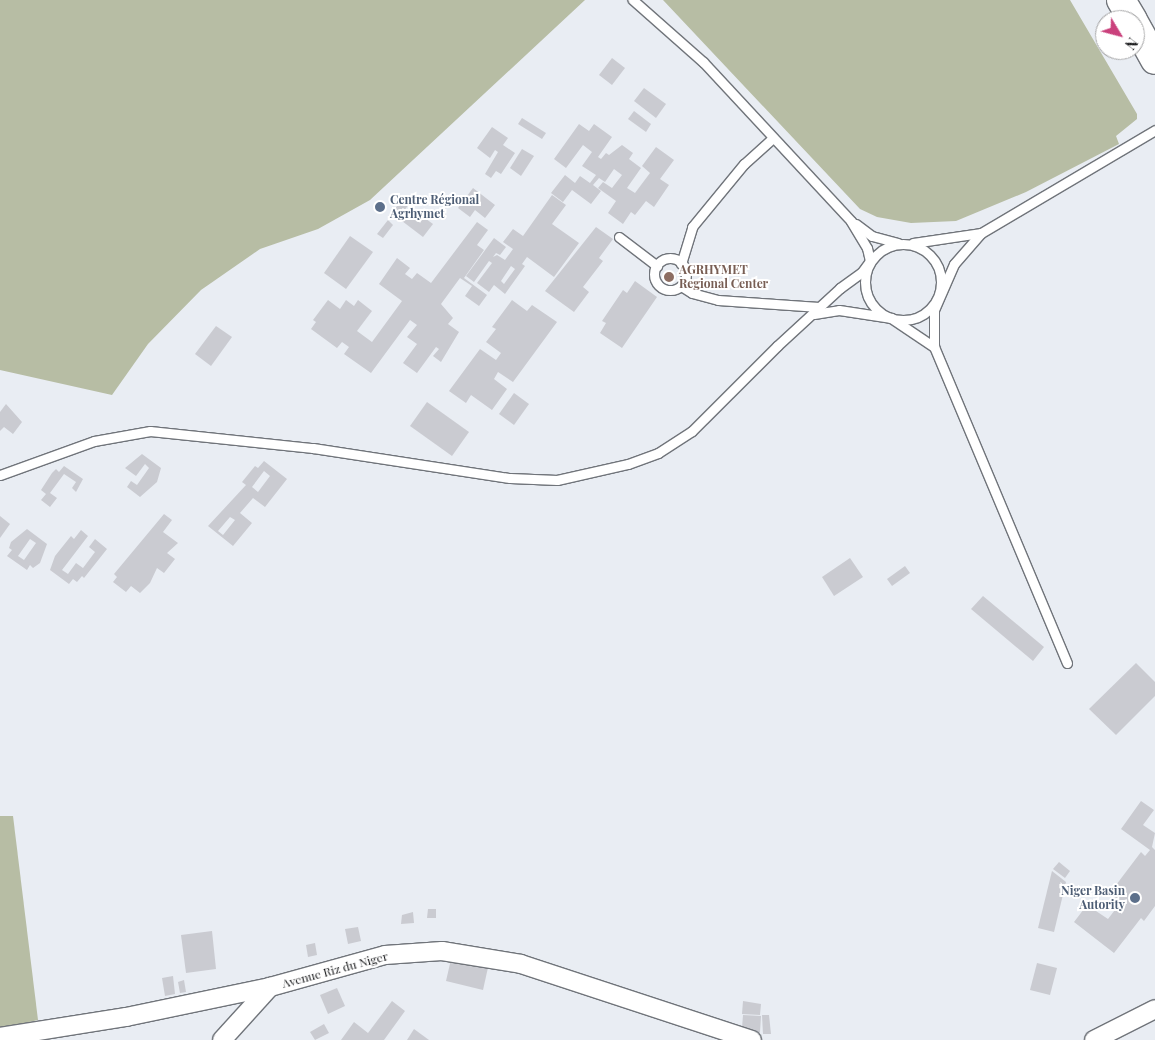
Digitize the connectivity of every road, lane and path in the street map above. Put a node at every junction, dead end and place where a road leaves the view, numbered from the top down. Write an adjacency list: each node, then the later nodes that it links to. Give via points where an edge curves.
1 (633, 0): 5 (lane, via 703,62)
2 (1145, 42): 3 (main road)
3 (1155, 60)
4 (1155, 130): 7 (lane)
5 (773, 138): 6 (lane); 10 (lane, via 744,164 692,227)
6 (851, 221): 9 (lane, via 872,236); 11 (lane, via 867,248)
7 (981, 233): 9 (lane); 14 (lane, via 954,264)
8 (619, 237): 12 (lane)
9 (902, 243): 11 (lane, via 877,254); 14 (lane, via 920,247 934,259 941,275)
10 (681, 264): 12 (lane, via 672,258); 13 (lane, via 686,273)
11 (869, 265): 15 (lane); 16 (lane, via 866,292 875,308)
12 (657, 266): 13 (lane, via 654,276 661,288 675,290)
13 (681, 286): 15 (lane, via 692,293 718,300)
14 (939, 293): 16 (lane, via 935,302 920,316 901,320); 17 (lane, via 934,310)
15 (817, 310): 16 (lane); 18 (lane, via 692,430 658,453 600,473 557,480 510,478 313,448 150,431 94,441)
16 (891, 318): 17 (lane)
17 (934, 346): 19 (lane)
18 (0, 475)
19 (1066, 663)
20 (270, 987): 22 (street, Avenue Riz du Niger, via 126,1017); 23 (street, Avenue Riz du Niger, via 386,955 461,953 521,964); 24 (street)
21 (1155, 1010): 25 (street)
22 (0, 1036)
23 (747, 1039)
24 (222, 1040)
25 (1094, 1040)

